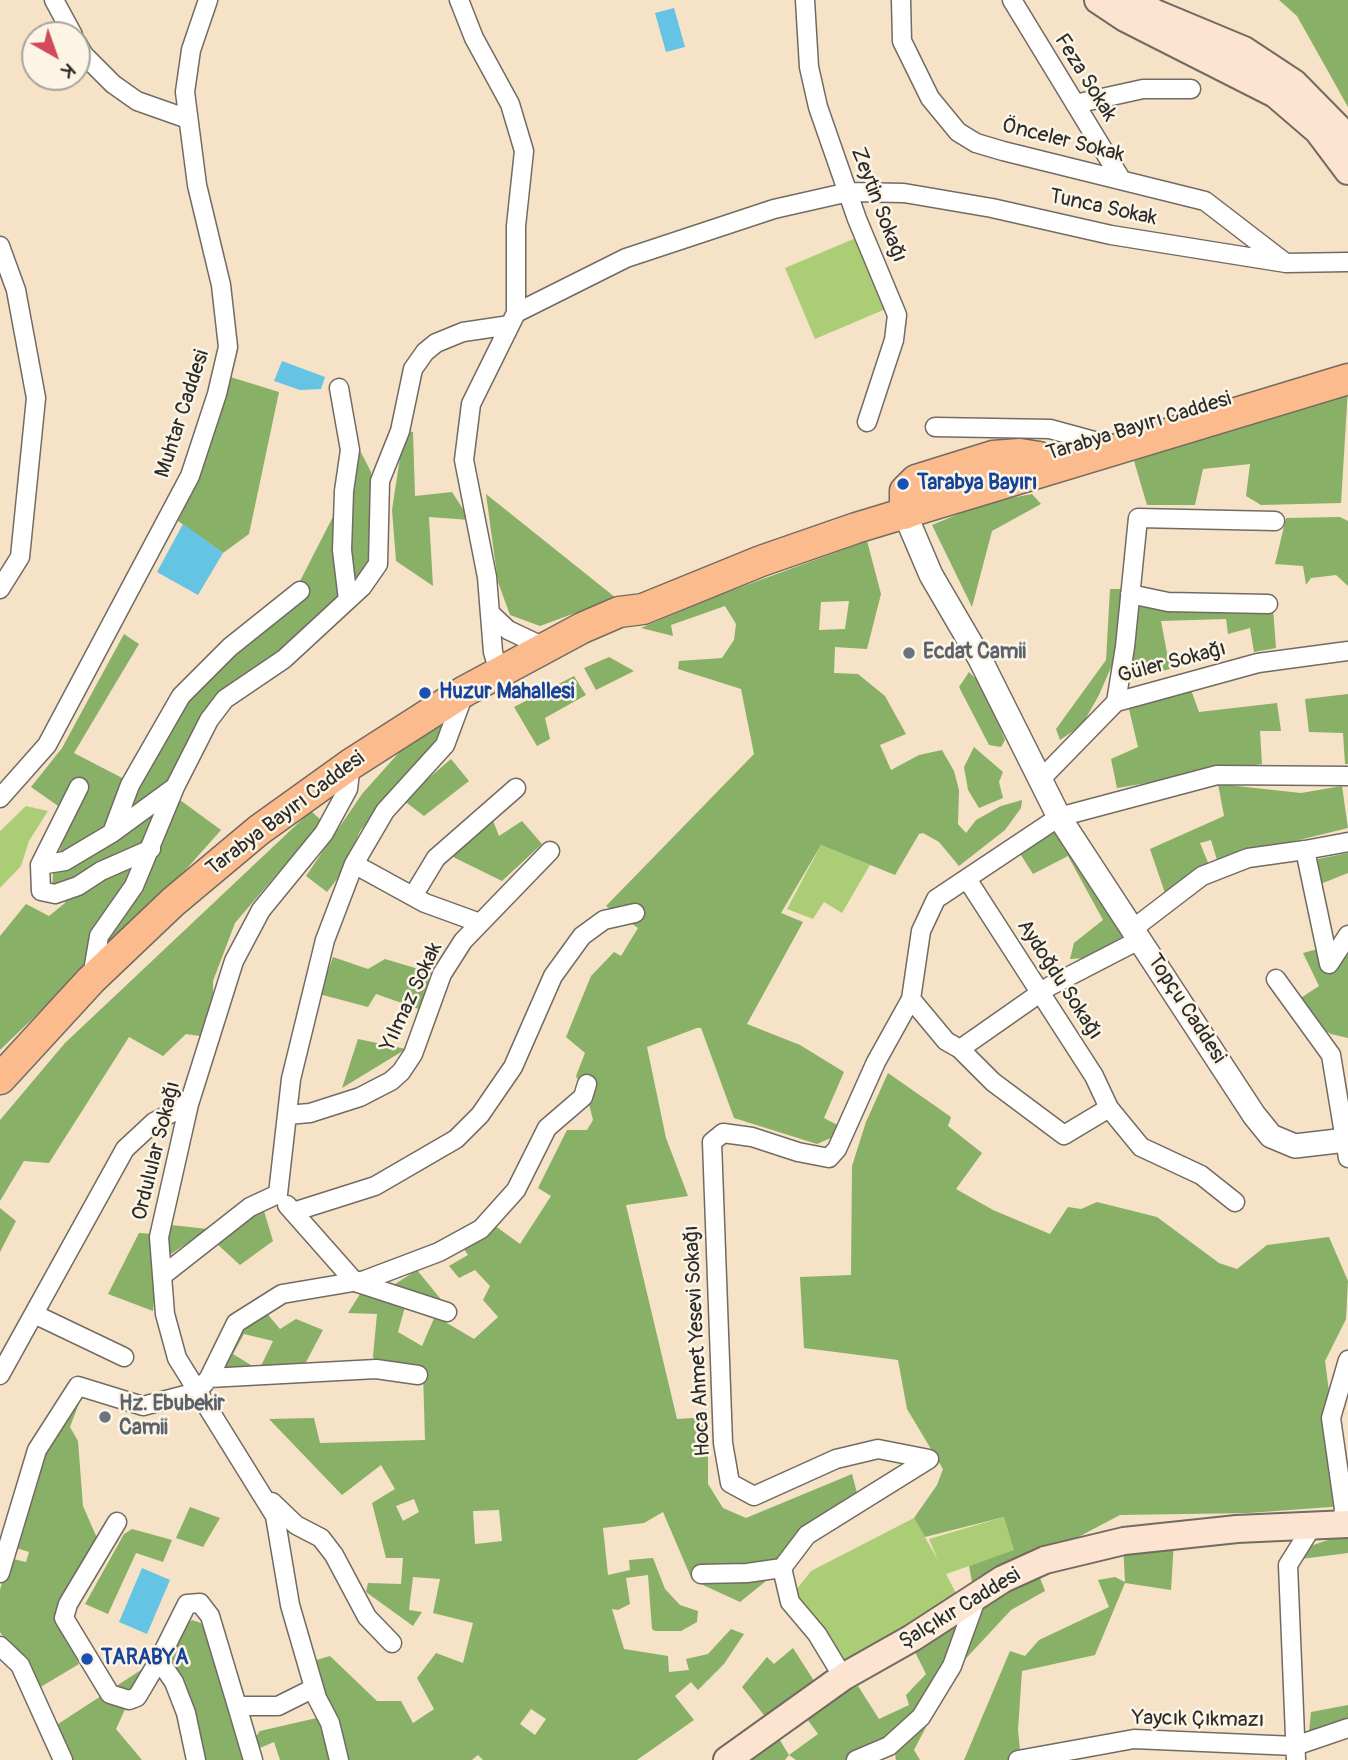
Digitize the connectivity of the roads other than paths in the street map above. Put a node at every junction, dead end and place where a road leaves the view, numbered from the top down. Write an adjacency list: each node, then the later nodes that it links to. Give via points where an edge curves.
1 (54, 0): 9 (street)
2 (208, 0): 13 (street, Muhtar Caddesi, via 191,50 184,92)
3 (459, 0): 21 (street, via 510,104 524,151)
4 (805, 0): 17 (street, Zeytin Sokağı, via 809,67 818,107)
5 (901, 0): 16 (street, Önceler Sokak, via 902,41 930,99 958,132 976,143)
6 (1012, 0): 12 (street, Feza Sokak)
7 (1098, 0): 15 (main road, via 1275,94 1318,131)
8 (1133, 0): 14 (main road, via 1244,50 1294,83)
9 (65, 21)
10 (91, 62): 13 (street, via 137,101)
11 (1191, 89): 12 (street, via 1143,89)
12 (1074, 104): 16 (street, Feza Sokak)
13 (188, 119): 47 (street, Muhtar Caddesi, via 197,185 221,285 228,347 217,394 190,476 47,745)
14 (1348, 138)
15 (1348, 171)
16 (1121, 179): 20 (street, Önceler Sokak, via 1205,201)
17 (849, 192): 20 (street, Tunca Sokak, via 904,193 1111,235); 21 (street, Tunca Sokak, via 774,209 626,258); 25 (street, Zeytin Sokağı, via 897,315 894,340)
18 (0, 246): 30 (street, via 16,290 36,398 20,557)
19 (1348, 262): 20 (street, Tunca Sokak)
20 (1286, 263)
21 (513, 319): 33 (street, Tunca Sokak, via 436,343 413,369 400,431 380,481 378,564); 35 (street, via 471,404 464,460)
22 (1348, 362): 27 (main road, Tarabya Bayırı Caddesi)
23 (1348, 379): 28 (main road, Tarabya Bayırı Caddesi)
24 (339, 388): 33 (street, via 350,450 342,550)
25 (867, 422)
26 (935, 427): 27 (street, via 1049,429)
27 (1094, 441): 28 (main road, Tarabya Bayırı Caddesi, via 1039,457 1008,454 916,480 908,486)
28 (904, 506): 36 (main road, Tarabya Bayırı Caddesi, via 643,609 619,611); 43 (street, Topçu Caddesi, via 931,575 986,670)
29 (1275, 521): 32 (street, via 1138,518)
30 (0, 589)
31 (300, 591): 49 (street, via 230,647 181,696 130,785)
32 (1130, 594): 34 (street, via 1168,602); 40 (street)
33 (348, 600): 45 (street, Tunca Sokak, via 284,659 226,699 209,720)
34 (1268, 604)
35 (491, 614): 36 (street, via 508,630); 38 (street)
36 (544, 647): 38 (main road, Tarabya Bayırı Caddesi)
37 (1348, 651): 40 (street, Güler Sokağı, via 1258,663)
38 (499, 672): 39 (main road, Tarabya Bayırı Caddesi)
39 (465, 691): 41 (main road, Tarabya Bayırı Caddesi); 54 (street, via 445,745 386,811)
40 (1116, 702): 43 (street, Güler Sokağı)
41 (351, 764): 63 (main road, Tarabya Bayırı Caddesi, via 222,860); 70 (street, Ordulular Sokağı, via 348,789 324,833 261,910 234,961)
42 (1348, 776): 48 (street, via 1217,775)
43 (1040, 780): 48 (street, Topçu Caddesi)
44 (79, 787): 55 (street)
45 (175, 787): 49 (street); 51 (street, Tunca Sokak)
46 (516, 788): 57 (street, via 436,858)
47 (0, 798)
48 (1059, 817): 56 (street); 60 (street, Topçu Caddesi)
49 (112, 834): 55 (street, via 65,860)
50 (1348, 842): 52 (street)
51 (151, 849): 55 (street, via 55,894 41,891); 63 (street, Tunca Sokak, via 134,886 99,936)
52 (1305, 850): 60 (street, via 1248,858 1202,876); 61 (street, via 1329,964)
53 (550, 851): 59 (street, Yılmaz Sokak)
54 (354, 864): 57 (street); 72 (street, via 324,940 305,1011)
55 (40, 865)
56 (967, 879): 64 (street, Aydoğdu Sokağı); 65 (street, via 936,899 921,930)
57 (413, 896): 59 (street)
58 (635, 913): 76 (street, via 604,920 582,936 553,976 513,1067 480,1115 456,1139 375,1186)
59 (480, 923): 72 (street, Yılmaz Sokak, via 442,974 413,1054 401,1072 360,1097 310,1113)
60 (1137, 934): 64 (street); 73 (street, Topçu Caddesi, via 1271,1136 1295,1146)
61 (1348, 935)
62 (1276, 979): 67 (street)
63 (92, 980): 68 (main road, Tarabya Bayırı Caddesi)
64 (1040, 993): 66 (street); 71 (street, Aydoğdu Sokağı, via 1094,1076)
65 (911, 999): 66 (street, via 946,1041); 91 (street, Hoca Ahmet Yesevi Sokağı, via 829,1158 723,1133 712,1142 723,1443 730,1483 754,1496 836,1458 878,1449 929,1459 807,1535)
66 (960, 1049): 71 (street, via 993,1082 1064,1135)
67 (1340, 1056): 73 (street)
68 (0, 1079)
69 (587, 1084): 78 (street, via 583,1097 547,1128 516,1190 481,1229 439,1252)
70 (189, 1104): 77 (street, Ordulular Sokağı, via 159,1237); 80 (street, via 154,1122 125,1149)
71 (1109, 1108): 75 (street, Aydoğdu Sokağı, via 1141,1147 1201,1175)
72 (287, 1115): 74 (street)
73 (1347, 1149)
74 (278, 1194): 76 (street); 77 (street, via 250,1207)
75 (1235, 1202)
76 (293, 1212): 78 (street)
77 (162, 1276): 86 (street, Ordulular Sokağı, via 165,1314 177,1358)
78 (355, 1282): 79 (street); 85 (street, via 282,1294 236,1323)
79 (447, 1312)
80 (34, 1314): 81 (street); 83 (street)
81 (124, 1357)
82 (1348, 1360): 89 (street, via 1331,1418)
83 (0, 1375)
84 (418, 1376): 85 (street, via 376,1369)
85 (209, 1378): 86 (street)
86 (197, 1392): 87 (street, Ordulular Sokağı); 92 (street, via 144,1406 78,1386 37,1451)
87 (262, 1492): 95 (street, via 296,1525 321,1538 367,1616); 99 (street, Ordulular Sokağı, via 275,1516 290,1605)
88 (117, 1522): 97 (street, via 64,1618 110,1694 130,1700 137,1697)
89 (1345, 1524): 90 (main road, Şalçıkır Caddesi)
90 (1313, 1525): 94 (main road, Şalçıkır Caddesi, via 1088,1547 1045,1560); 102 (street, via 1288,1564)
91 (782, 1568): 93 (street); 98 (street, via 790,1602 817,1634)
92 (0, 1573)
93 (701, 1574)
94 (978, 1594): 98 (main road, Şalçıkır Caddesi, via 912,1639); 108 (street, via 952,1665 921,1717 889,1746)
95 (392, 1643)
96 (0, 1646): 103 (street, via 20,1665)
97 (159, 1660): 100 (street, via 187,1604 200,1603 210,1616); 104 (street, via 183,1702)
98 (843, 1677): 107 (main road, Şalçıkır Caddesi)
99 (314, 1688): 100 (street, via 278,1706); 106 (street, Ordulular Sokağı, via 330,1723)
100 (237, 1706): 105 (street)
101 (1348, 1728): 102 (street, Yaycık Çıkmazı)
102 (1295, 1753): 109 (street, Yaycık Çıkmazı, via 1134,1739)
103 (63, 1760)
104 (196, 1760)
105 (253, 1760)
106 (338, 1760)
107 (727, 1760)
108 (856, 1760)
109 (1017, 1760)

